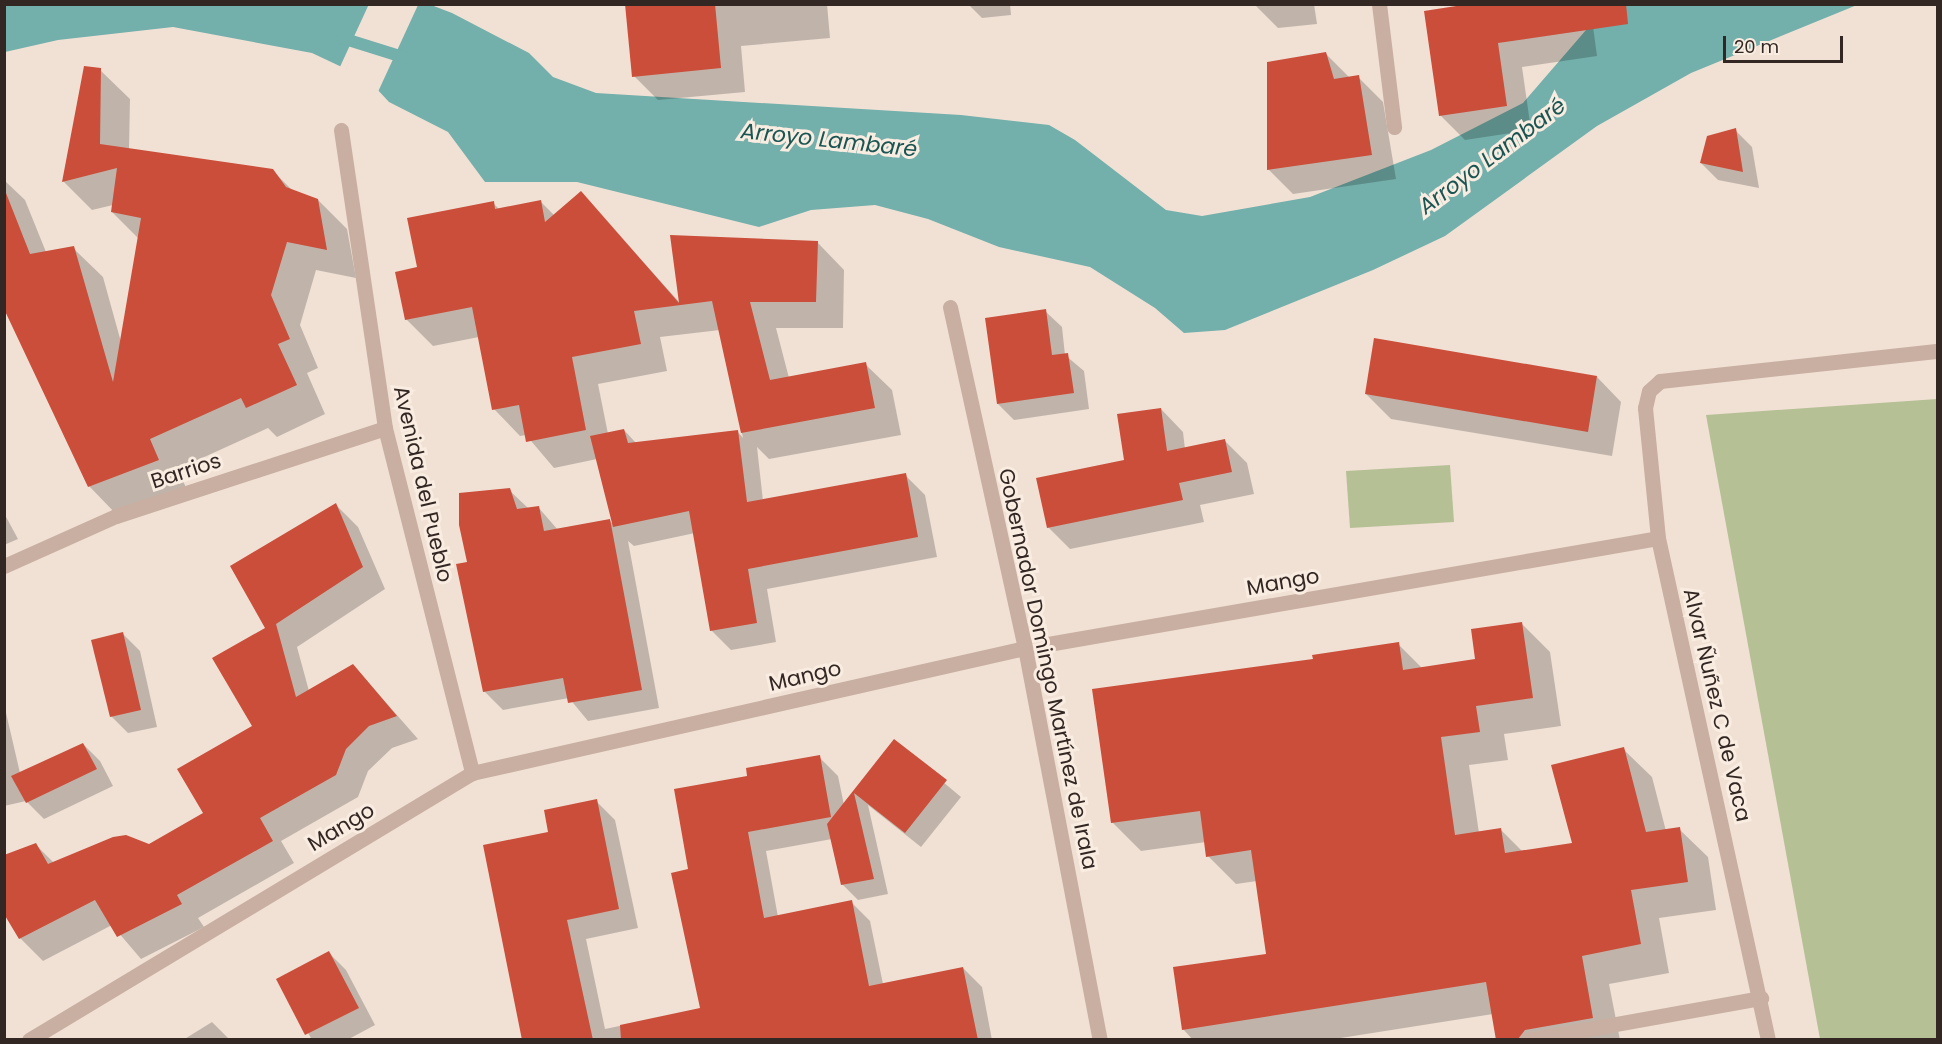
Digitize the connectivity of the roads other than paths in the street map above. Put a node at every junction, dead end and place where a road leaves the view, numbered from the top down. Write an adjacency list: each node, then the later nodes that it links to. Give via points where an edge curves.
1 (1379, 4): 2 (street)
2 (1394, 127)
3 (341, 130): 6 (street, Avenida del Pueblo)
4 (950, 307): 9 (street, Gobernador Domingo Martínez de Irala)
5 (1938, 351): 7 (street, Alvar Ñuñez C de Vaca, via 1660,381 1649,392 1646,408)
6 (385, 428): 8 (street, Barrios, via 116,516); 10 (street, Avenida del Pueblo)
7 (1658, 538): 9 (street, Mango); 11 (street, Alvar Ñuñez C de Vaca)
8 (4, 566)
9 (1025, 648): 10 (street, Mango); 13 (street, Gobernador Domingo Martínez de Irala)
10 (472, 773): 12 (street, Mango)
11 (1761, 998): 14 (street); 15 (street, Alvar Ñuñez C de Vaca)
12 (29, 1040)
13 (1100, 1040)
14 (1527, 1040)
15 (1768, 1040)

